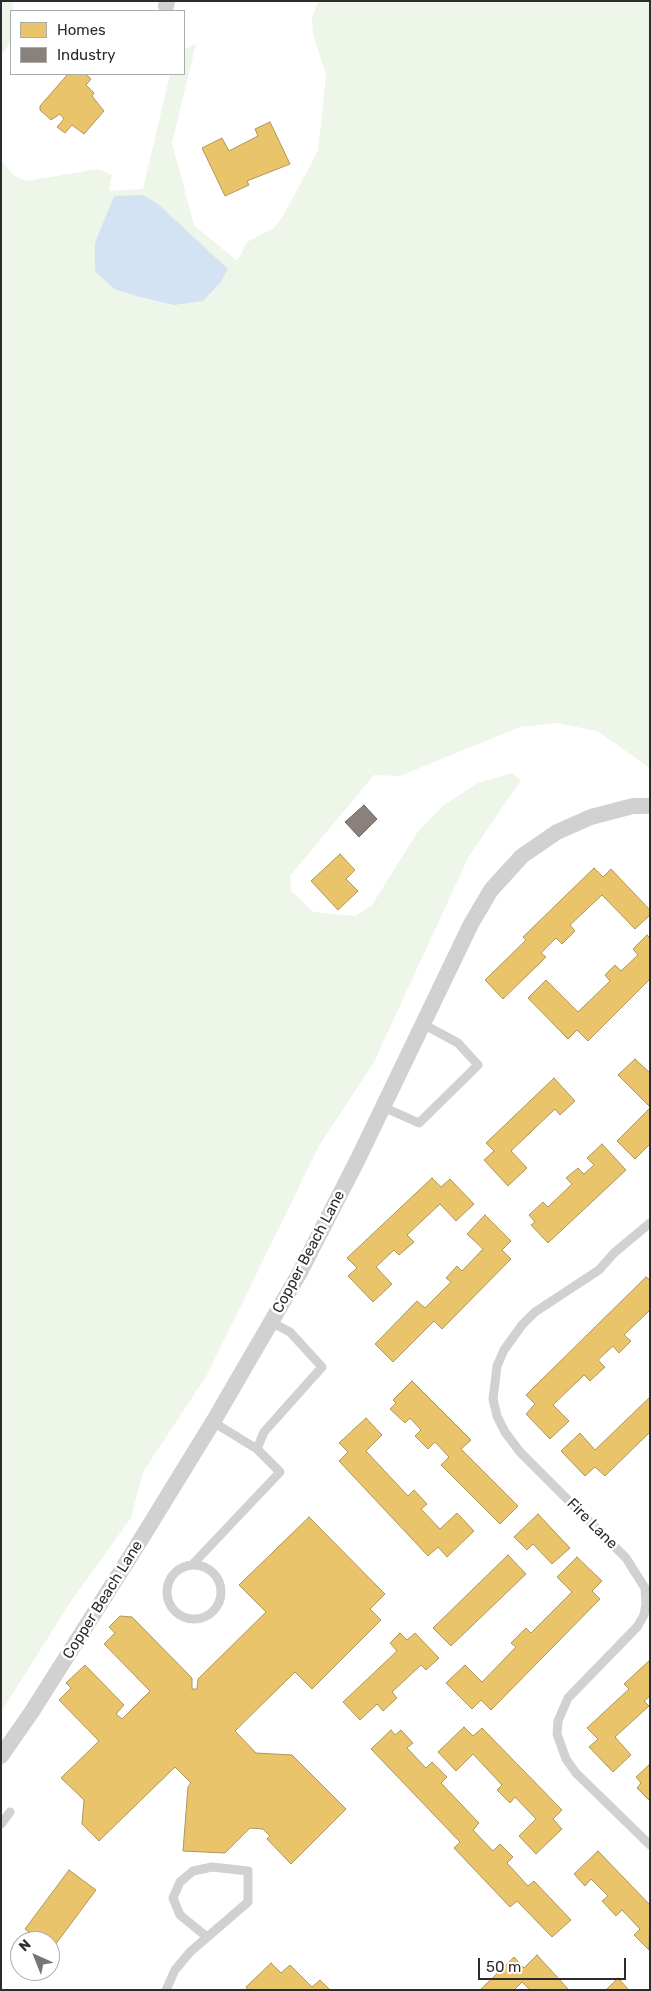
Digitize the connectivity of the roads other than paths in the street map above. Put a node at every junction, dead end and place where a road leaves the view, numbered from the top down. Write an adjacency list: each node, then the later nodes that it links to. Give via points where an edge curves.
1 (650, 806): 2 (street, Copper Beach Lane, via 633,806 591,817 557,832 522,856 491,890)
2 (423, 1024): 3 (street, Copper Beach Lane); 3 (lane, via 458,1043 478,1065 419,1123)
3 (383, 1107): 5 (street, Copper Beach Lane, via 299,1274)
4 (650, 1223): 12 (lane, Fire Lane, via 599,1270 535,1312 522,1325 497,1366 493,1399 496,1416 520,1452 626,1558 645,1588 646,1604 637,1627 568,1698 558,1721 557,1734 566,1759 576,1774)
5 (271, 1322): 6 (street, Copper Beach Lane); 7 (lane, via 290,1332 322,1367 264,1432)
6 (213, 1422): 7 (lane); 9 (street, Copper Beach Lane)
7 (257, 1449): 8 (lane, via 280,1472)
8 (192, 1565): 8 (lane, via 171,1579 168,1595 174,1611 181,1616 198,1619 214,1611 219,1603 220,1585 210,1570)
9 (1, 1756)
10 (10, 1812): 11 (lane)
11 (1, 1824)
12 (650, 1845)
13 (208, 1937): 13 (lane, via 180,1915 173,1898 180,1882 193,1871 212,1867 248,1871 248,1902); 14 (lane, via 175,1970)
14 (166, 1990)

